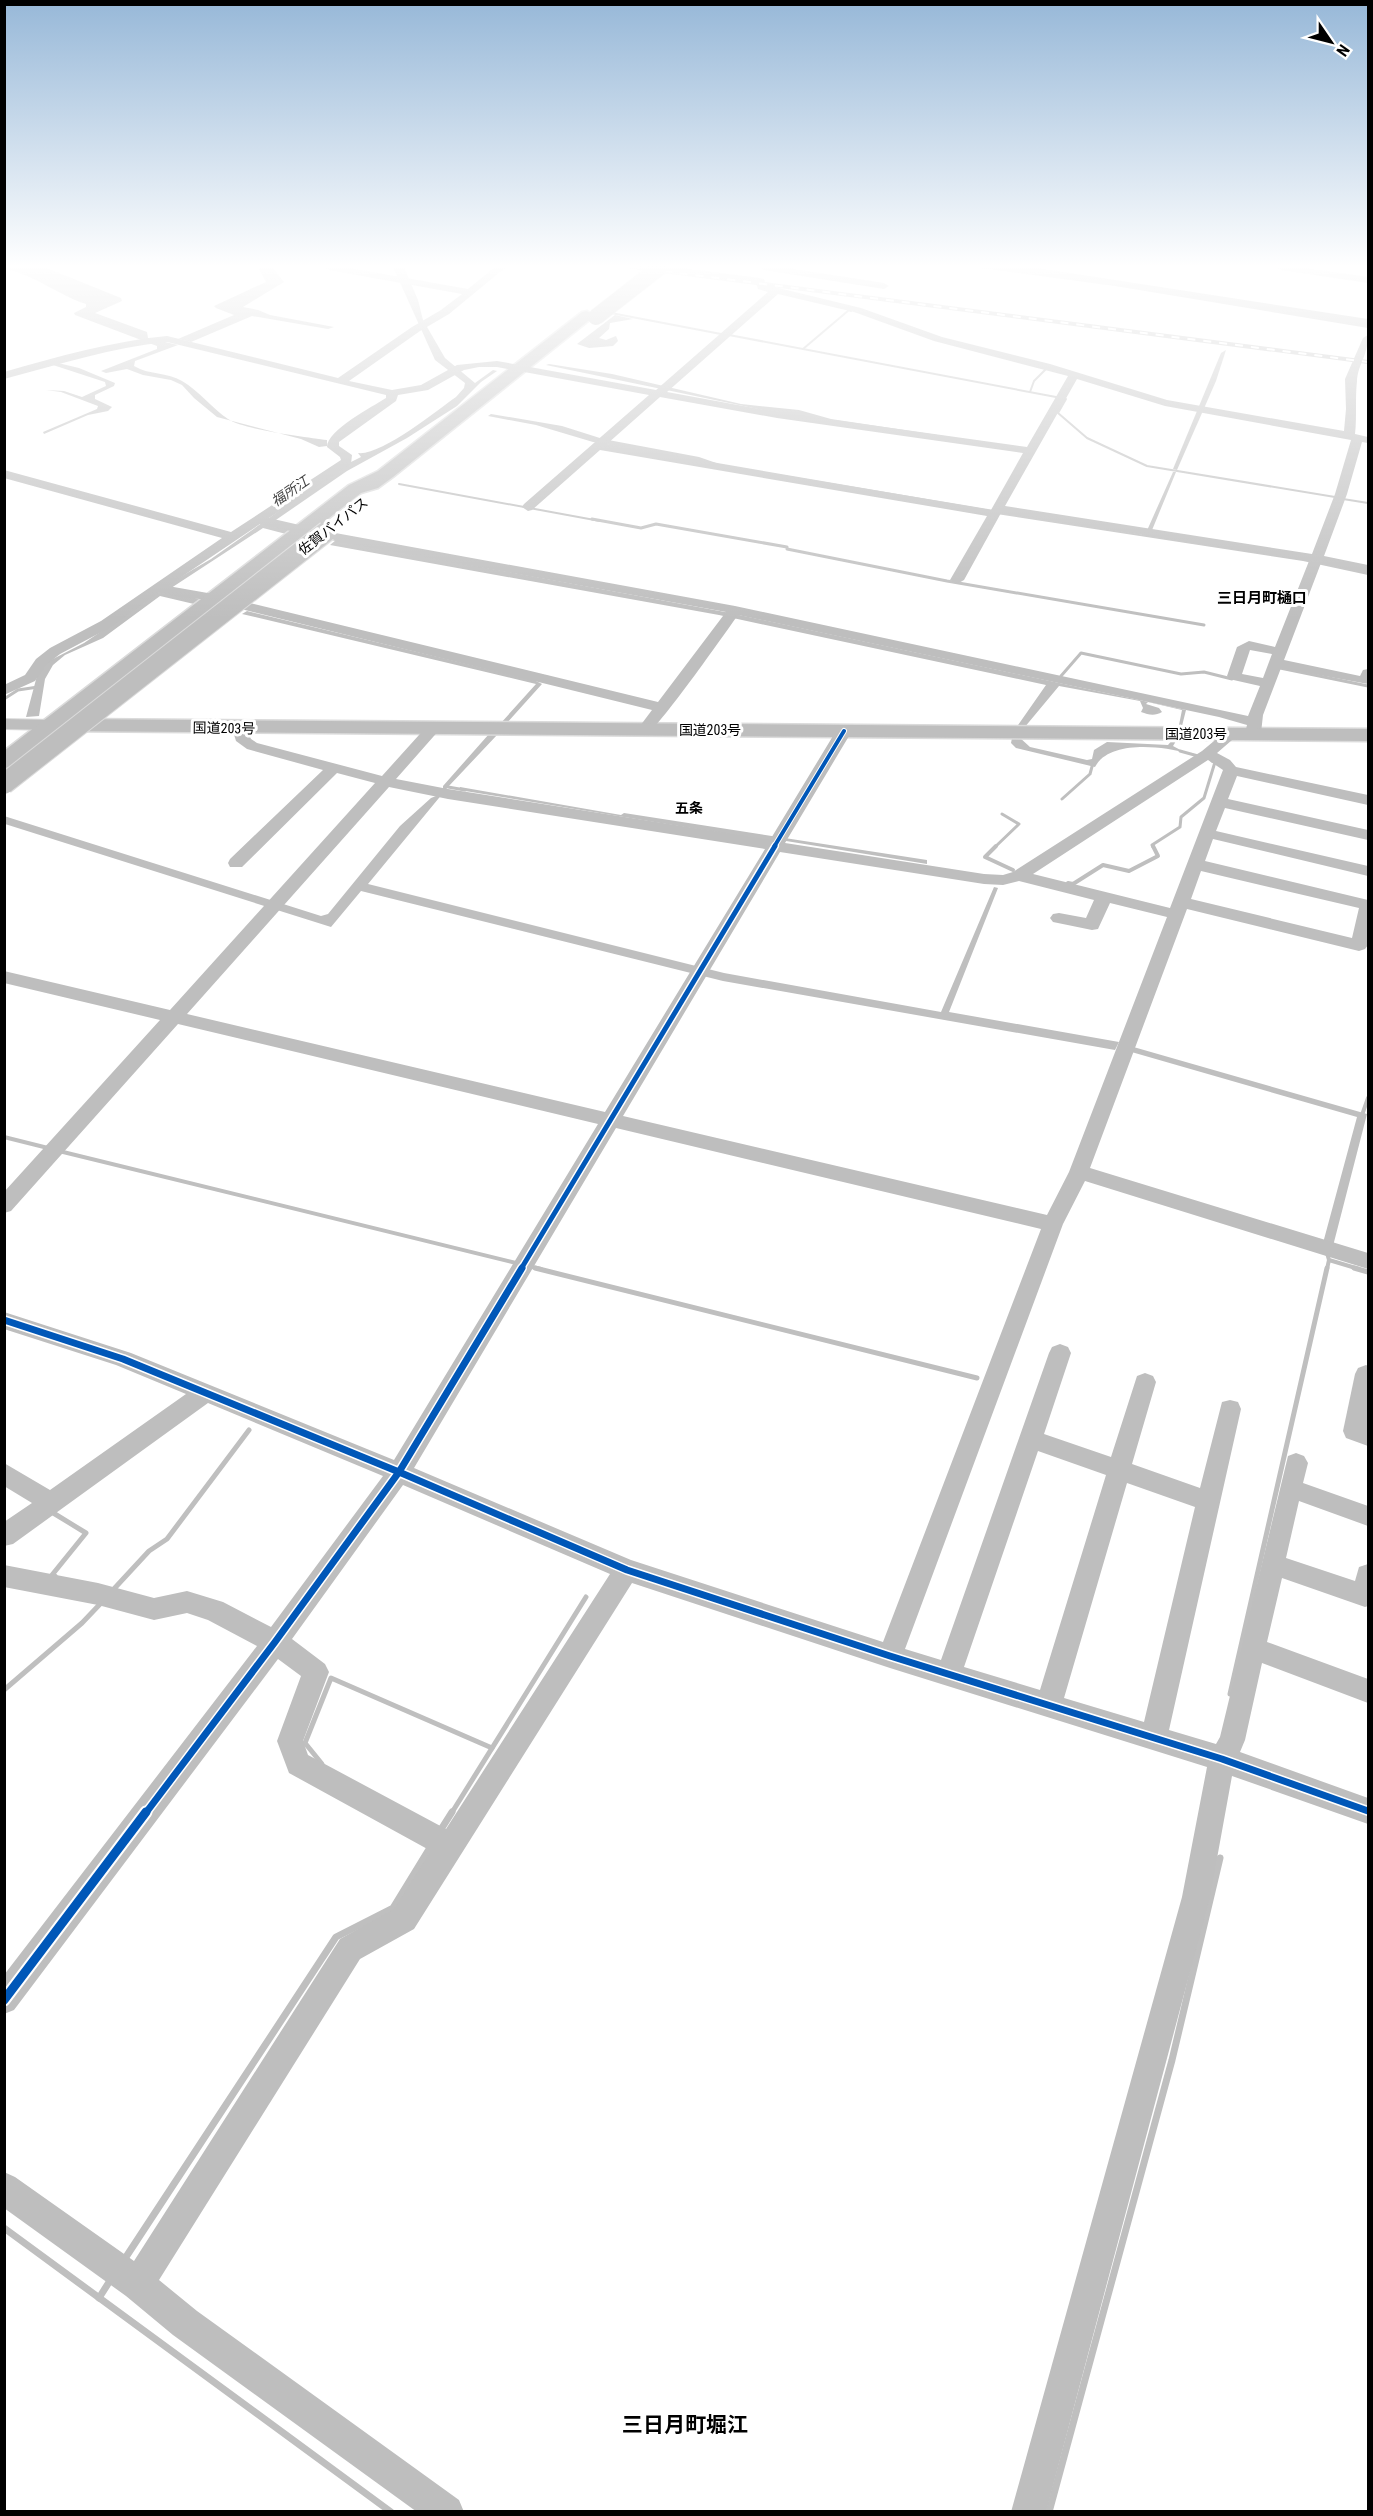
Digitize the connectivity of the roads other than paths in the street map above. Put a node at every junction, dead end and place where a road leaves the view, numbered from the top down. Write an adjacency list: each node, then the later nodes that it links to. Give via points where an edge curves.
1 (356, 384): 11 (street)
2 (430, 384): 11 (street)
3 (504, 384): 19 (highway, 佐賀バイパス, via 387,473 356,489)
4 (506, 384): 19 (highway, 佐賀バイパス, via 356,509)
5 (625, 384): 10 (street)
6 (668, 384): 10 (street)
7 (1069, 384): 14 (street)
8 (1105, 384): 12 (street, via 1165,403)
9 (1351, 384): 12 (street)
10 (662, 390): 13 (street); 14 (street, via 777,415)
11 (392, 393): 18 (street, via 392,399 333,441 333,447 346,455 347,461)
12 (1358, 438): 21 (street)
13 (601, 443): 16 (street); 17 (street)
14 (1031, 451): 17 (street)
15 (4, 474): 20 (street)
16 (528, 507)
17 (996, 512): 21 (street, via 1150,532); 23 (street)
18 (259, 520): 19 (street); 20 (street)
19 (319, 531): 25 (highway); 26 (highway); 27 (street); 47 (highway, 佐賀バイパス); 49 (highway, 佐賀バイパス, bridge)
20 (234, 537): 24 (street)
21 (1316, 562): 22 (street); 28 (street)
22 (1368, 569)
23 (957, 580)
24 (163, 588): 25 (street); 31 (street, via 55,651 40,662 30,678)
25 (214, 598): 34 (highway)
26 (242, 605): 32 (street); 35 (highway)
27 (730, 615): 32 (street); 38 (street, via 1211,710)
28 (1279, 658): 29 (street, via 1365,681); 30 (street); 30 (street, via 1249,645 1244,647 1234,676)
29 (1368, 673)
30 (1263, 683): 38 (street)
31 (4, 691)
32 (663, 708): 39 (street)
33 (4, 724): 34 (main road)
34 (52, 725): 35 (highway, 国道203号); 44 (highway)
35 (92, 725): 36 (highway, 国道203号); 50 (highway)
36 (240, 728): 37 (highway, 国道203号); 45 (street, via 244,741 252,746)
37 (434, 728): 39 (highway, 国道203号); 48 (street)
38 (1253, 728): 41 (highway, 国道203号); 42 (highway, 国道203号)
39 (645, 730): 40 (highway, 国道203号)
40 (844, 731): 41 (highway, 国道203号); 55 (street)
41 (1231, 734): 43 (street)
42 (1368, 735)
43 (1207, 754): 46 (street); 59 (street)
44 (4, 762)
45 (335, 767): 48 (street); 56 (street)
46 (1231, 770): 51 (street); 52 (street)
47 (4, 771)
48 (384, 781): 55 (street, via 442,793); 65 (street)
49 (4, 784)
50 (4, 795)
51 (1368, 800)
52 (1218, 802): 53 (street); 54 (street)
53 (1206, 833): 57 (street); 58 (street)
54 (1368, 835)
55 (779, 840): 59 (street, via 984,879); 66 (street)
56 (236, 863)
57 (1194, 864): 61 (street); 62 (street)
58 (1368, 871)
59 (1019, 876): 60 (street)
60 (1104, 897): 62 (street); 63 (street, via 1092,926)
61 (1368, 905): 62 (street, via 1359,945)
62 (1178, 908): 67 (street)
63 (1059, 918)
64 (4, 977): 65 (street)
65 (175, 1016): 66 (street); 68 (street)
66 (612, 1119): 69 (street); 81 (street)
67 (1079, 1172): 69 (street); 70 (street)
68 (4, 1206)
69 (1053, 1224): 94 (street)
70 (1368, 1261)
71 (4, 1320): 75 (street, via 123,1359)
72 (1060, 1353): 78 (street)
73 (1366, 1374): 77 (street, via 1354,1431)
74 (1145, 1382): 80 (street)
75 (205, 1393): 81 (street); 85 (street)
76 (1230, 1409): 84 (street)
77 (1368, 1436)
78 (1030, 1439): 80 (street); 95 (street)
79 (1296, 1463): 83 (street)
80 (1119, 1470): 84 (street); 97 (street)
81 (399, 1472): 89 (street); 92 (street)
82 (4, 1473): 85 (street)
83 (1290, 1488): 86 (street); 88 (street)
84 (1209, 1501): 98 (street)
85 (44, 1506): 87 (street)
86 (1368, 1516)
87 (4, 1536)
88 (1272, 1564): 90 (street, via 1365,1596); 93 (street)
89 (627, 1570): 94 (street); 101 (street)
90 (1368, 1575)
91 (4, 1576): 92 (street, via 154,1609 187,1602 214,1610)
92 (275, 1642): 101 (street, via 316,1672 290,1741 298,1764); 102 (street)
93 (1253, 1648): 96 (street); 99 (street, via 1232,1740)
94 (890, 1656): 95 (street)
95 (949, 1674): 97 (street)
96 (1368, 1691)
97 (1049, 1705): 98 (street)
98 (1154, 1737): 99 (street)
99 (1222, 1759): 100 (street); 106 (street, via 1196,1897)
100 (1368, 1811)
101 (440, 1840): 104 (street, via 404,1919 350,1949)
102 (4, 2000)
103 (4, 2188): 104 (street)
104 (138, 2284): 105 (street, via 184,2323)
105 (447, 2511)
106 (1028, 2511)

